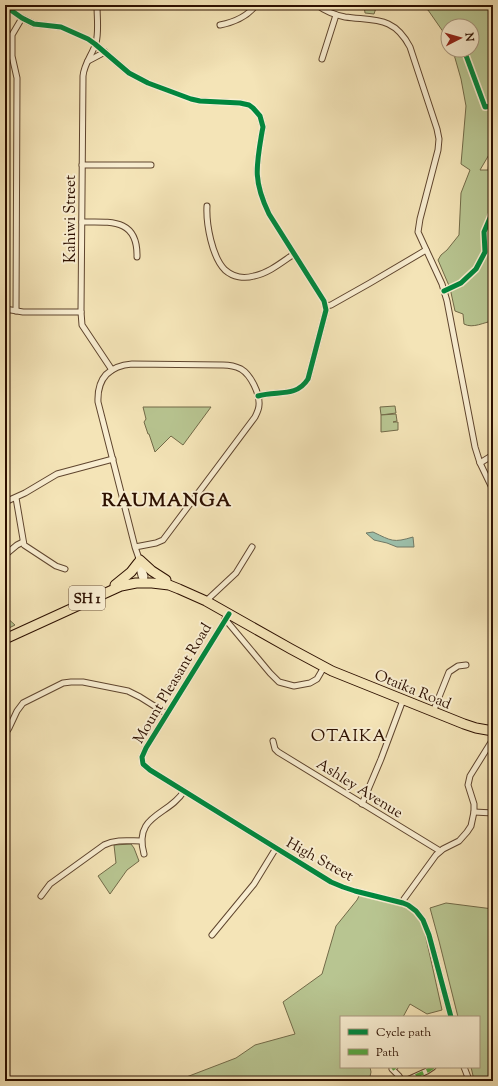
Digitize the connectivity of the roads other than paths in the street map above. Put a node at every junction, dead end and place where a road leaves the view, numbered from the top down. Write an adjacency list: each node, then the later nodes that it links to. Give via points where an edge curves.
1 (97, 5): 8 (street, Kahiwi Street)
2 (256, 5): 7 (street, via 244,17)
3 (316, 5): 5 (street)
4 (5, 6): 6 (street)
5 (336, 15): 10 (street); 16 (street, via 385,22 399,31 410,47 439,139 418,229)
6 (22, 18): 8 (street, via 34,24 68,29); 21 (street, via 12,35 12,56 17,78)
7 (220, 25)
8 (95, 44): 9 (street); 11 (street, Kahiwi Street)
9 (105, 52): 11 (street); 17 (street, via 137,78 183,97 200,101 240,103 253,108 260,116 263,127 257,165 257,179 262,199)
10 (322, 59)
11 (88, 61): 12 (street, Kahiwi Street, via 83,76)
12 (82, 165): 13 (street); 15 (street, Kahiwi Street)
13 (151, 165)
14 (207, 206): 17 (street, via 206,216 213,247 220,263 230,274 240,277 260,275)
15 (82, 222): 18 (street, via 113,222 125,227 136,242); 22 (street, Kahiwi Street)
16 (426, 250): 19 (street); 27 (street, via 447,301)
17 (294, 254): 19 (street)
18 (137, 257)
19 (326, 306): 24 (street, via 308,378 302,387 293,391)
20 (5, 308): 21 (street)
21 (16, 311): 22 (street)
22 (81, 312): 23 (street, Kahiwi Street, via 82,325)
23 (112, 370): 24 (street, via 132,364 230,365 247,373); 26 (street, via 102,379 98,399)
24 (258, 396): 32 (street, via 258,412 255,417 163,540)
25 (493, 455): 27 (street)
26 (113, 459): 29 (street, via 57,474); 32 (street)
27 (480, 463): 28 (street)
28 (493, 490)
29 (16, 498): 30 (street); 31 (street)
30 (5, 502)
31 (23, 542): 34 (street); 36 (street, via 26,547)
32 (136, 547): 35 (street)
33 (252, 547): 40 (street, via 236,573)
34 (5, 555)
35 (139, 559): 37 (street); 38 (highway); 39 (highway, via 131,572)
36 (65, 569)
37 (143, 580): 38 (highway, Otaika Road / SH 1); 39 (highway, Otaika Road / SH 1, via 130,580); 40 (highway, Otaika Road / SH 1, via 169,585); 43 (highway, Otaika Road / SH 1, via 116,588)
38 (166, 580): 40 (highway, Otaika Road / SH 1, via 185,586)
39 (115, 585): 42 (highway, Otaika Road / SH 1)
40 (206, 601): 41 (highway, Otaika Road / SH 1)
41 (227, 616): 45 (highway, Otaika Road / SH 1); 45 (street, Otaika Road, via 270,674 279,682 294,686 310,683 318,677); 48 (street, Mount Pleasant Road)
42 (5, 635)
43 (5, 639)
44 (466, 665): 47 (street, via 458,666 449,672)
45 (324, 667): 46 (highway, Otaika Road / SH 1)
46 (403, 700): 47 (highway, Otaika Road / SH 1); 55 (street)
47 (433, 712): 49 (highway, Otaika Road / SH 1, via 464,724)
48 (167, 714): 50 (street, via 128,691 71,682 23,703); 53 (street, Mount Pleasant Road, via 143,753)
49 (493, 731)
50 (5, 734)
51 (493, 739): 56 (street, via 470,776 468,785)
52 (273, 741): 55 (street, Ashley Avenue, via 278,752)
53 (144, 766): 54 (street, High Street)
54 (184, 792): 58 (street, via 178,800 149,822); 59 (street, High Street)
55 (362, 804): 60 (street, Ashley Avenue)
56 (474, 812): 57 (street); 60 (street, via 471,826 465,835)
57 (493, 813)
58 (141, 841): 61 (street); 62 (street, via 113,842 104,845 50,884)
59 (276, 848): 63 (street, High Street, via 337,885); 64 (street, via 254,884)
60 (440, 852): 63 (street)
61 (144, 854)
62 (41, 896)
63 (403, 903): 65 (street, High Street, via 416,911 426,926)
64 (212, 934)
65 (451, 1016)
66 (393, 1068): 69 (street)
67 (432, 1068): 70 (street)
68 (464, 1068): 71 (street)
69 (402, 1081)
70 (405, 1081)
71 (469, 1081)

